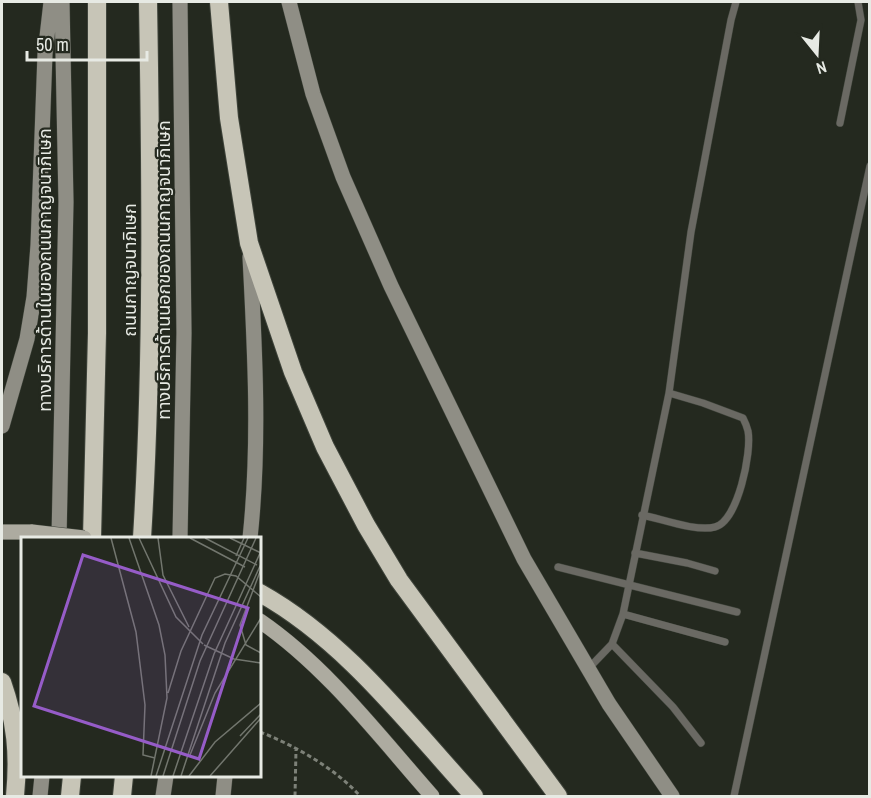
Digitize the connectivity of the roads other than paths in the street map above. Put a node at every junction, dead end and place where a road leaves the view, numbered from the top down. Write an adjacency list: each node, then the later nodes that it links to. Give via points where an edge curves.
1 (51, 2): 14 (main road, via 34,297 27,339)
2 (62, 2): 17 (main road, ทางบริการด้านในของถนนกาญจนาภิเษก, via 66,202)
3 (97, 2): 19 (highway, ถนนกาญจนาภิเษก, via 97,333)
4 (148, 2): 20 (highway, ถนนกาญจนาภิเษก, via 150,333)
5 (180, 2): 21 (main road, ทางบริการด้านนอกของถนนกาญจนาภิเษก, via 184,333)
6 (219, 2): 12 (highway, via 230,118)
7 (289, 2): 33 (main road, via 313,94 369,238 519,549)
8 (736, 2): 13 (lane, via 691,232)
9 (858, 2): 10 (lane, via 861,20)
10 (840, 123)
11 (870, 166): 51 (lane)
12 (249, 243): 22 (main road, via 257,398); 49 (highway, via 293,372 325,447 366,525 399,580)
13 (669, 393): 15 (lane); 15 (lane, via 743,418 748,433 745,466 737,498 721,525 702,527)
14 (2, 426)
15 (642, 515): 23 (lane)
16 (2, 532): 18 (main road, bridge)
17 (58, 537)
18 (75, 537)
19 (92, 537)
20 (142, 537)
21 (180, 537)
22 (250, 537)
23 (635, 553): 25 (lane); 26 (lane)
24 (558, 567): 26 (lane)
25 (715, 571)
26 (629, 584): 28 (lane); 29 (lane)
27 (261, 594): 48 (highway, via 333,644)
28 (737, 612)
29 (623, 614): 31 (lane); 32 (lane)
30 (261, 622): 47 (main road, via 323,676)
31 (725, 642)
32 (612, 644): 33 (lane); 35 (lane)
33 (588, 669): 50 (main road)
34 (2, 682): 41 (highway, via 16,733)
35 (702, 743)
36 (42, 777): 42 (main road)
37 (72, 777): 43 (highway)
38 (124, 777): 44 (highway)
39 (166, 777): 45 (main road)
40 (225, 777): 46 (main road)
41 (15, 796)
42 (40, 796)
43 (70, 796)
44 (122, 796)
45 (163, 796)
46 (223, 796)
47 (432, 796)
48 (474, 796)
49 (558, 796)
50 (672, 796)
51 (734, 796)

